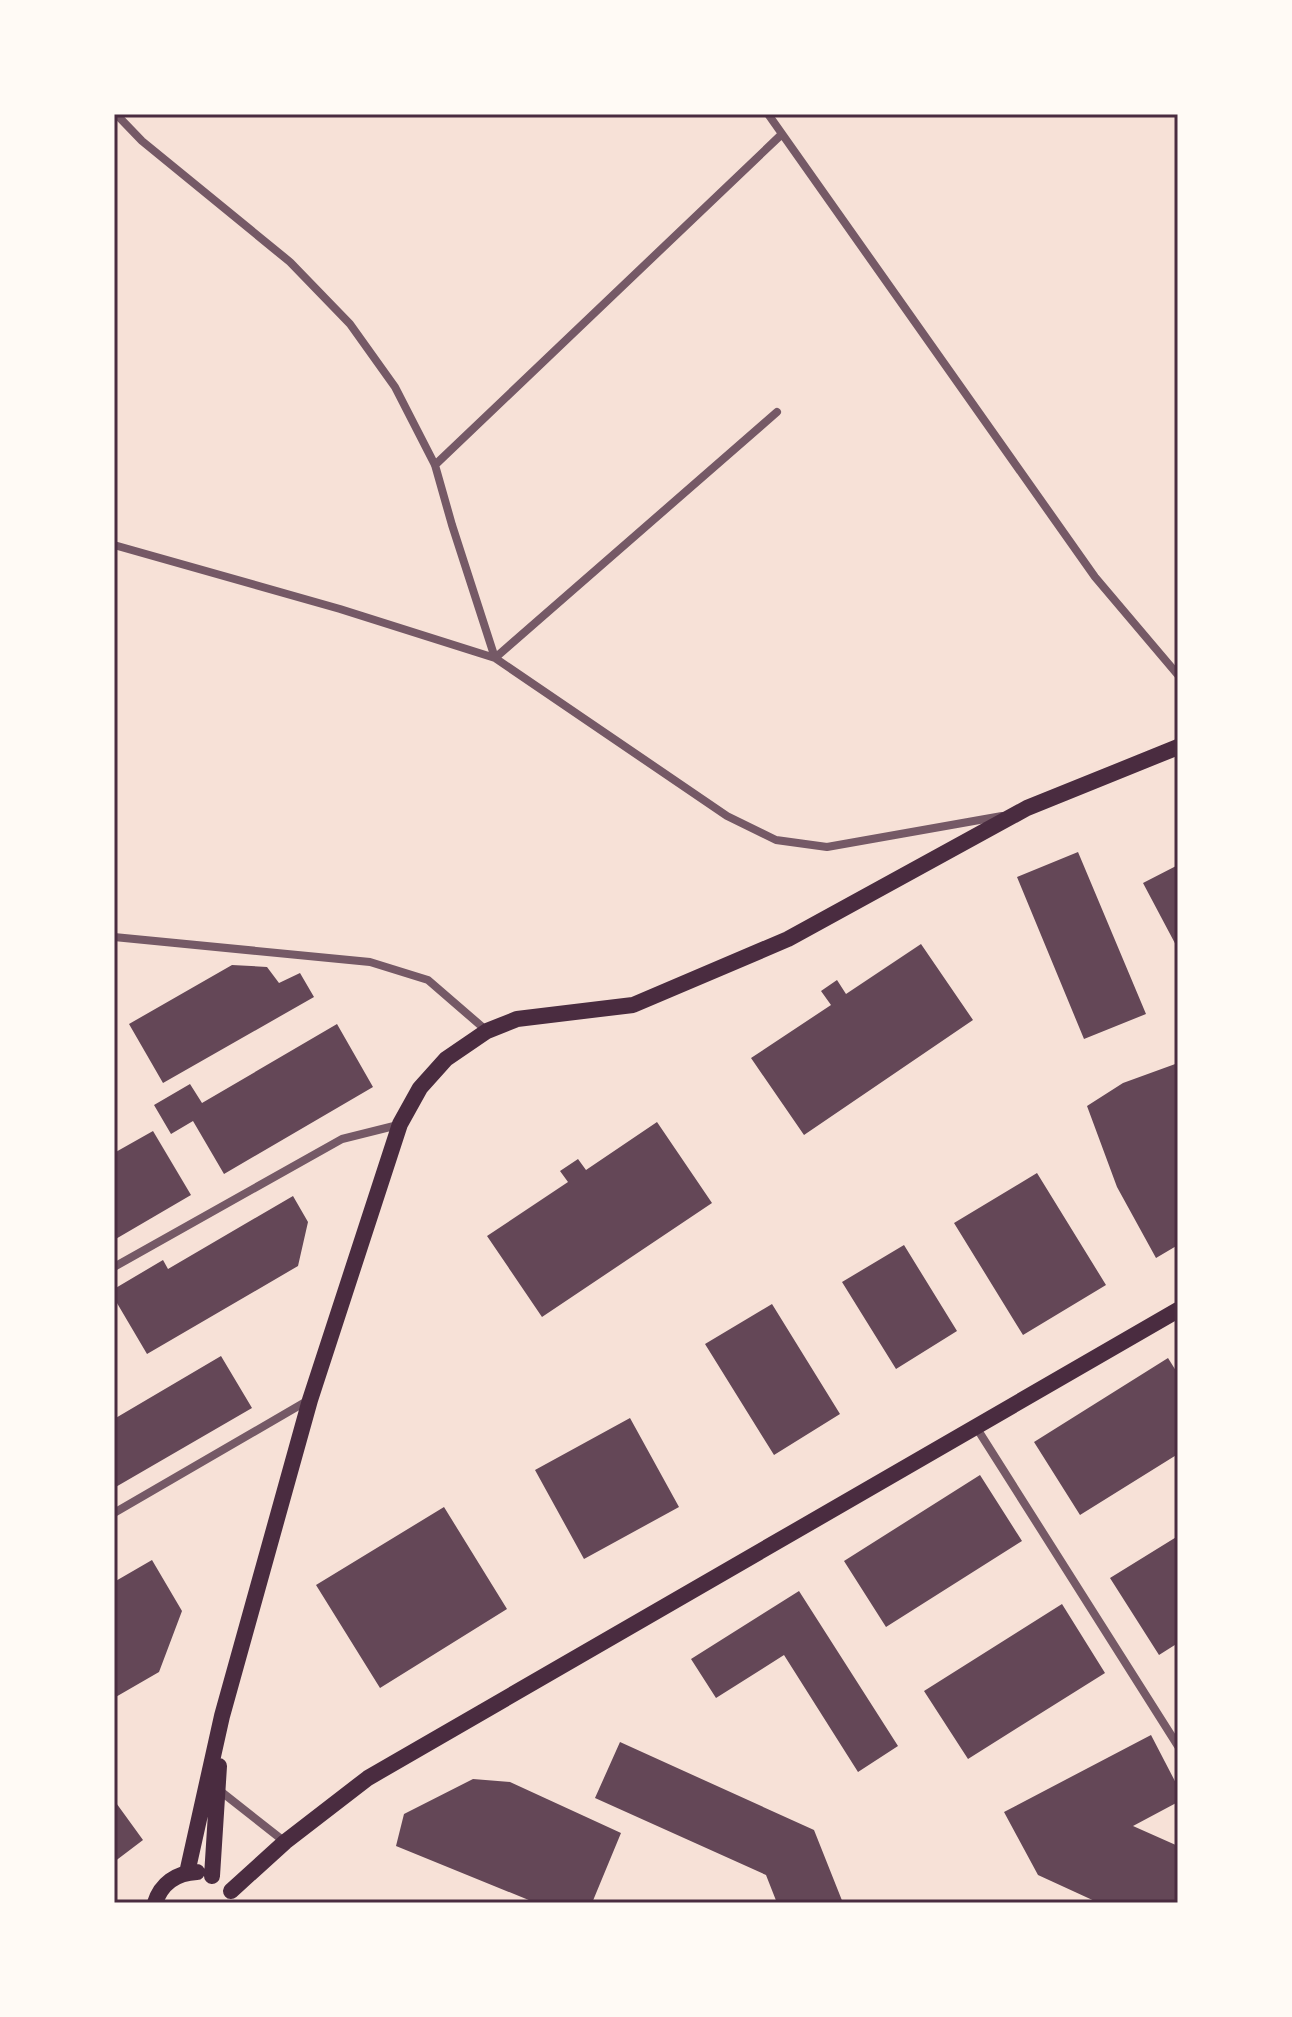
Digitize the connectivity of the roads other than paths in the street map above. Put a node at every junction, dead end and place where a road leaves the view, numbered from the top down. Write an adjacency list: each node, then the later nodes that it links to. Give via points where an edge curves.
1 (116, 114): 5 (street, via 290,262 350,324 395,387)
2 (768, 114): 3 (street)
3 (782, 134): 5 (street); 8 (street, via 1095,577)
4 (777, 412): 7 (street)
5 (435, 465): 7 (street)
6 (114, 545): 7 (street)
7 (495, 658): 10 (street, via 727,816 776,840 827,847)
8 (1178, 675)
9 (1178, 747): 10 (main road)
10 (1019, 813): 12 (main road, via 788,939 633,1005 517,1019)
11 (114, 937): 12 (street, via 370,962 428,980)
12 (487, 1031): 13 (main road, via 446,1059 420,1088)
13 (400, 1124): 14 (street, via 342,1139); 16 (main road)
14 (114, 1267)
15 (1178, 1310): 17 (main road)
16 (310, 1400): 18 (street); 19 (main road)
17 (976, 1427): 20 (street); 22 (main road, via 368,1778)
18 (114, 1513)
19 (222, 1716): 21 (main road); 23 (main road)
20 (1178, 1746)
21 (217, 1789): 22 (street); 24 (main road)
22 (285, 1842): 25 (main road)
23 (187, 1873): 24 (main road); 26 (main road, via 165,1885)
24 (212, 1876): 25 (main road)
25 (233, 1897)
26 (155, 1903)

